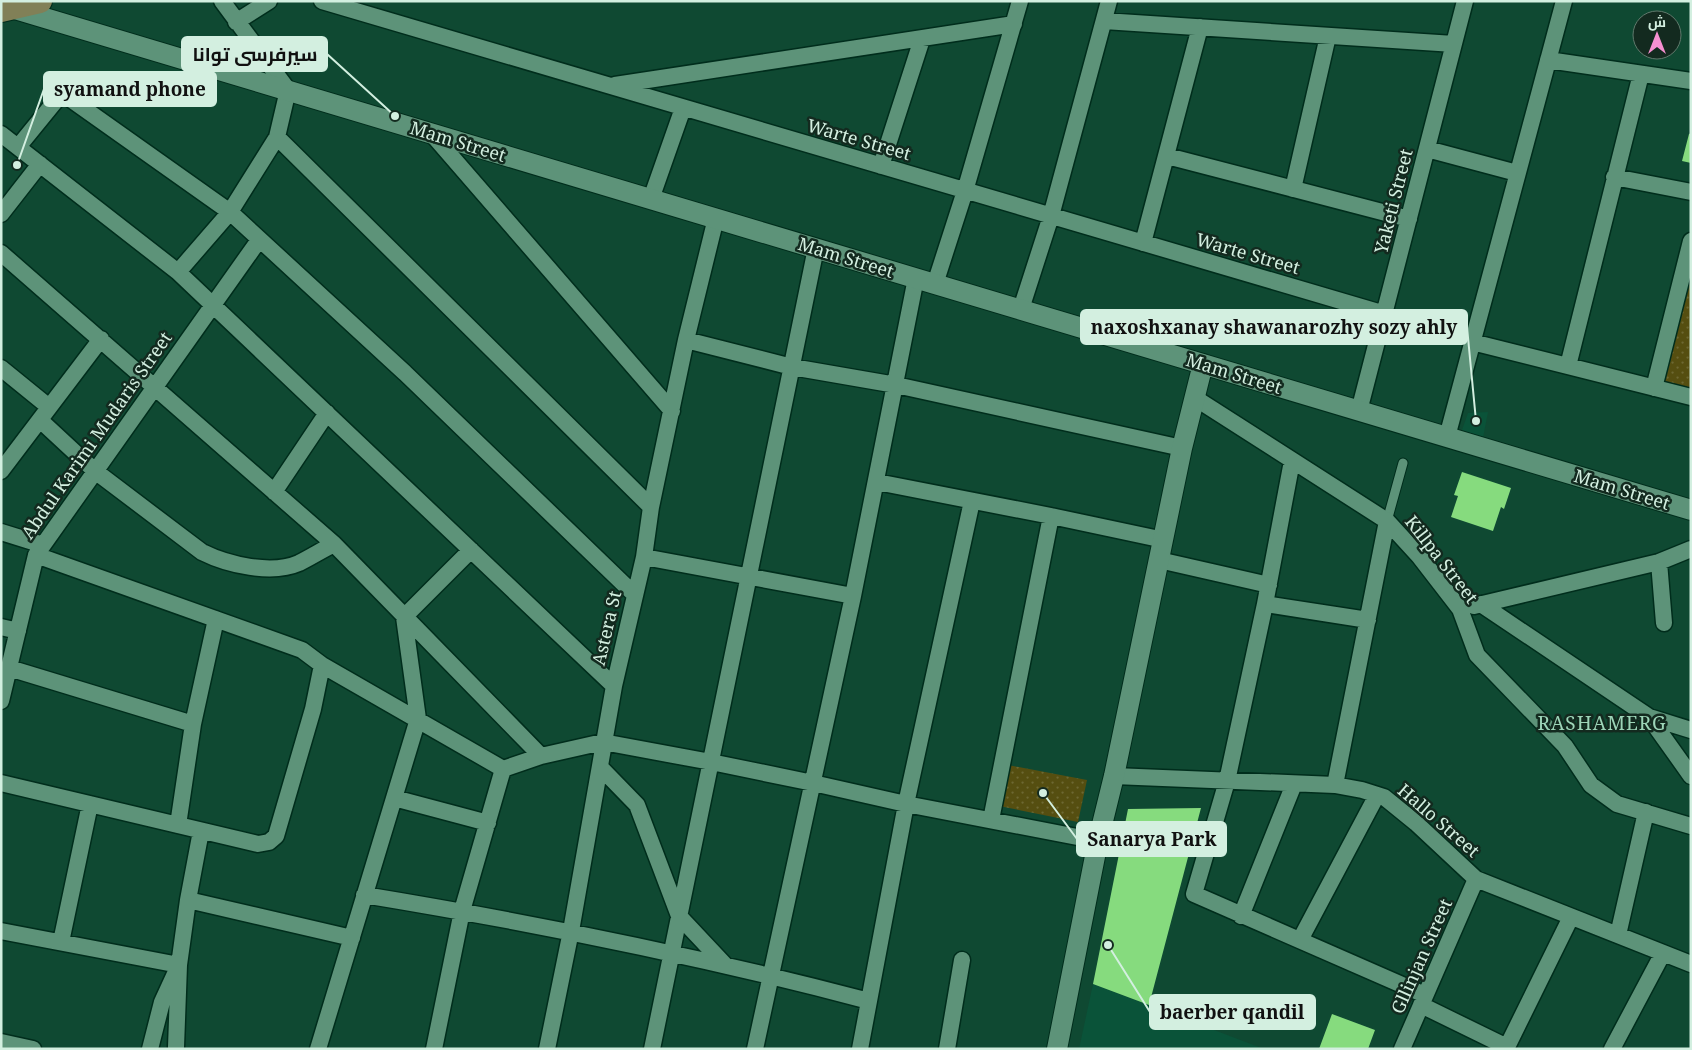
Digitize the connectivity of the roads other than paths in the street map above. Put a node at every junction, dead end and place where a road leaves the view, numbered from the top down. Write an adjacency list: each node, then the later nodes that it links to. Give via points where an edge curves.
1 (40, 1): 9 (main road)
2 (222, 1): 11 (street)
3 (269, 1): 11 (street)
4 (322, 1): 20 (street, Warte Street)
5 (1020, 1): 12 (street)
6 (1110, 1): 10 (street)
7 (1465, 1): 16 (street, Yaketi Street)
8 (1564, 1): 17 (street)
9 (6, 8): 21 (street, Mam Street)
10 (1104, 21): 13 (street); 39 (street)
11 (236, 22): 21 (street)
12 (1014, 24): 15 (street); 34 (street)
13 (1200, 27): 14 (street); 28 (street)
14 (1328, 36): 16 (street); 33 (street)
15 (922, 38): 20 (street); 30 (street)
16 (1454, 44): 27 (street, Yaketi Street)
17 (1548, 60): 18 (street); 31 (street)
18 (1641, 74): 19 (street); 32 (street)
19 (1691, 81)
20 (610, 86): 22 (street, Warte Street)
21 (288, 90): 24 (street, Mam Street); 25 (street)
22 (683, 108): 30 (street, Warte Street); 36 (street)
23 (1, 134): 26 (street)
24 (432, 134): 36 (street, Mam Street); 64 (street)
25 (277, 137): 37 (street); 77 (street)
26 (18, 147): 29 (street); 37 (street, via 62,93)
27 (1427, 149): 31 (street); 41 (street, Yaketi Street)
28 (1167, 156): 33 (street); 44 (street)
29 (40, 164): 38 (street); 47 (street)
30 (881, 166): 34 (street, Warte Street)
31 (1518, 173): 54 (street)
32 (1614, 177): 35 (street); 56 (street)
33 (1293, 189): 41 (street)
34 (965, 191): 39 (street, Warte Street); 48 (street)
35 (1691, 192)
36 (651, 199): 40 (street, Mam Street)
37 (230, 212): 42 (street); 47 (street)
38 (1, 214)
39 (1051, 216): 44 (street, Warte Street); 50 (street)
40 (716, 218): 45 (street, Mam Street); 53 (street, Astera St)
41 (1409, 219): 51 (street, Yaketi Street)
42 (259, 240): 49 (street, Abdul Karimi Mudaris Street); 92 (street, via 405,373)
43 (1691, 241): 61 (street)
44 (1143, 243): 51 (street, Warte Street)
45 (816, 248): 48 (street, Mam Street); 57 (street)
46 (1, 253): 52 (street)
47 (178, 272): 49 (street)
48 (926, 281): 50 (street, Mam Street); 59 (street)
49 (213, 304): 60 (street, Abdul Karimi Mudaris Street); 66 (street)
50 (1021, 309): 55 (street, Mam Street)
51 (1385, 314): 65 (street, Yaketi Street)
52 (101, 339): 60 (street); 67 (street)
53 (686, 340): 57 (street); 64 (street, Astera St)
54 (1472, 342): 56 (street); 68 (street)
55 (1204, 364): 63 (street); 65 (street, Mam Street)
56 (1568, 366): 61 (street)
57 (792, 367): 59 (street); 90 (street)
58 (1, 368): 67 (street)
59 (896, 385): 69 (street); 74 (street)
60 (155, 387): 73 (street, Abdul Karimi Mudaris Street); 75 (street)
61 (1654, 388): 62 (street)
62 (1691, 397)
63 (1195, 398): 69 (street); 70 (street, Killpa Street)
64 (672, 411): 77 (street, Astera St)
65 (1360, 411): 68 (street, Mam Street)
66 (328, 413): 75 (street); 86 (street)
67 (44, 414): 72 (street); 73 (street)
68 (1447, 437): 78 (street, Mam Street)
69 (1182, 448): 82 (street)
70 (1292, 461): 80 (street, Killpa Street); 91 (street)
71 (1403, 463): 80 (lane)
72 (1, 471)
73 (95, 471): 83 (street, via 217,560 249,567 284,566 298,563); 85 (street, Abdul Karimi Mudaris Street)
74 (877, 482): 76 (street); 93 (street)
75 (274, 492): 83 (street)
76 (972, 502): 79 (street); 126 (street)
77 (651, 507): 87 (street, Astera St)
78 (1691, 510)
79 (1052, 516): 82 (street); 128 (street)
80 (1387, 521): 96 (street, Killpa Street); 99 (street)
81 (1, 532): 85 (street)
82 (1164, 540): 88 (street)
83 (334, 544): 97 (street)
84 (1691, 548): 89 (street)
85 (39, 550): 98 (street); 102 (street, Abdul Karimi Mudaris Street)
86 (471, 550): 97 (street); 105 (street)
87 (644, 557): 90 (street); 92 (street, Astera St)
88 (1159, 560): 91 (street); 116 (street)
89 (1659, 562): 95 (street); 100 (street)
90 (749, 576): 93 (street); 113 (street)
91 (1269, 585): 94 (street)
92 (634, 594): 105 (street, Astera St)
93 (853, 596): 119 (street)
94 (1265, 604): 99 (street); 118 (street)
95 (1481, 604): 96 (street); 107 (street)
96 (1460, 609): 127 (street, Killpa Street, via 1476,655 1565,746 1591,785 1617,804)
97 (404, 617): 108 (street); 112 (street)
98 (216, 619): 103 (street, via 302,650); 109 (street)
99 (1368, 620): 122 (street)
100 (1664, 623)
101 (1, 626): 102 (street)
102 (18, 631): 104 (street, Abdul Karimi Mudaris Street)
103 (322, 665): 108 (street); 132 (street, via 313,709 276,836 269,842 258,844)
104 (9, 668): 106 (street, Abdul Karimi Mudaris Street); 109 (street)
105 (614, 686): 111 (street, Astera St)
106 (1, 701)
107 (1649, 717): 110 (street); 117 (street)
108 (418, 720): 115 (street); 124 (street)
109 (193, 724): 130 (street)
110 (1691, 730)
111 (603, 742): 112 (street); 113 (street); 114 (street, Astera St)
112 (540, 756): 115 (street)
113 (711, 762): 119 (street); 138 (street)
114 (600, 767): 138 (street, via 637,805); 142 (street, Astera St)
115 (503, 769): 129 (street)
116 (1114, 776): 118 (street, Hallo Street); 133 (street)
117 (1691, 776)
118 (1227, 781): 121 (street, Hallo Street); 139 (street, via 1194,894)
119 (813, 783): 126 (street); 153 (street)
120 (1, 784): 125 (street)
121 (1294, 784): 122 (street, Hallo Street); 139 (street)
122 (1335, 785): 123 (street, Hallo Street)
123 (1377, 795): 134 (street, Hallo Street, via 1416,823); 145 (street)
124 (394, 798): 129 (street); 135 (street)
125 (90, 804): 130 (street); 146 (street)
126 (906, 804): 128 (street); 155 (street)
127 (1646, 812): 131 (street, Killpa Street); 143 (street)
128 (991, 820): 133 (street)
129 (488, 823): 137 (street)
130 (178, 825): 132 (street)
131 (1691, 826)
132 (201, 830): 136 (street)
133 (1098, 841): 168 (street)
134 (1476, 879): 140 (street, Hallo Street); 154 (street, Gllinjan Street)
135 (364, 895): 137 (street); 144 (street)
136 (188, 900): 144 (street); 151 (street)
137 (462, 911): 142 (street); 163 (street)
138 (679, 916): 148 (street); 152 (street)
139 (1241, 916): 145 (street)
140 (1571, 917): 143 (street, Hallo Street); 160 (street)
141 (1, 931): 146 (street)
142 (571, 931): 148 (street); 164 (street, Astera St)
143 (1618, 936): 147 (street, Hallo Street)
144 (352, 938): 162 (street)
145 (1300, 940): 154 (street)
146 (61, 942): 151 (street)
147 (1663, 953): 150 (street, Hallo Street); 170 (street)
148 (670, 954): 152 (street); 165 (street)
149 (962, 960): 167 (street)
150 (1691, 964)
151 (179, 965): 157 (street, via 162,1002); 158 (street)
152 (725, 965): 153 (street)
153 (771, 975): 155 (street); 166 (street)
154 (1423, 1000): 160 (street); 169 (street, Gllinjan Street)
155 (869, 1001): 159 (street)
156 (1, 1042): 161 (street)
157 (151, 1045): 158 (street)
158 (178, 1048)
159 (862, 1048)
160 (1506, 1048)
161 (34, 1049)
162 (318, 1049)
163 (434, 1049)
164 (547, 1049)
165 (652, 1049)
166 (755, 1049)
167 (947, 1049)
168 (1057, 1049)
169 (1402, 1049)
170 (1612, 1049)

